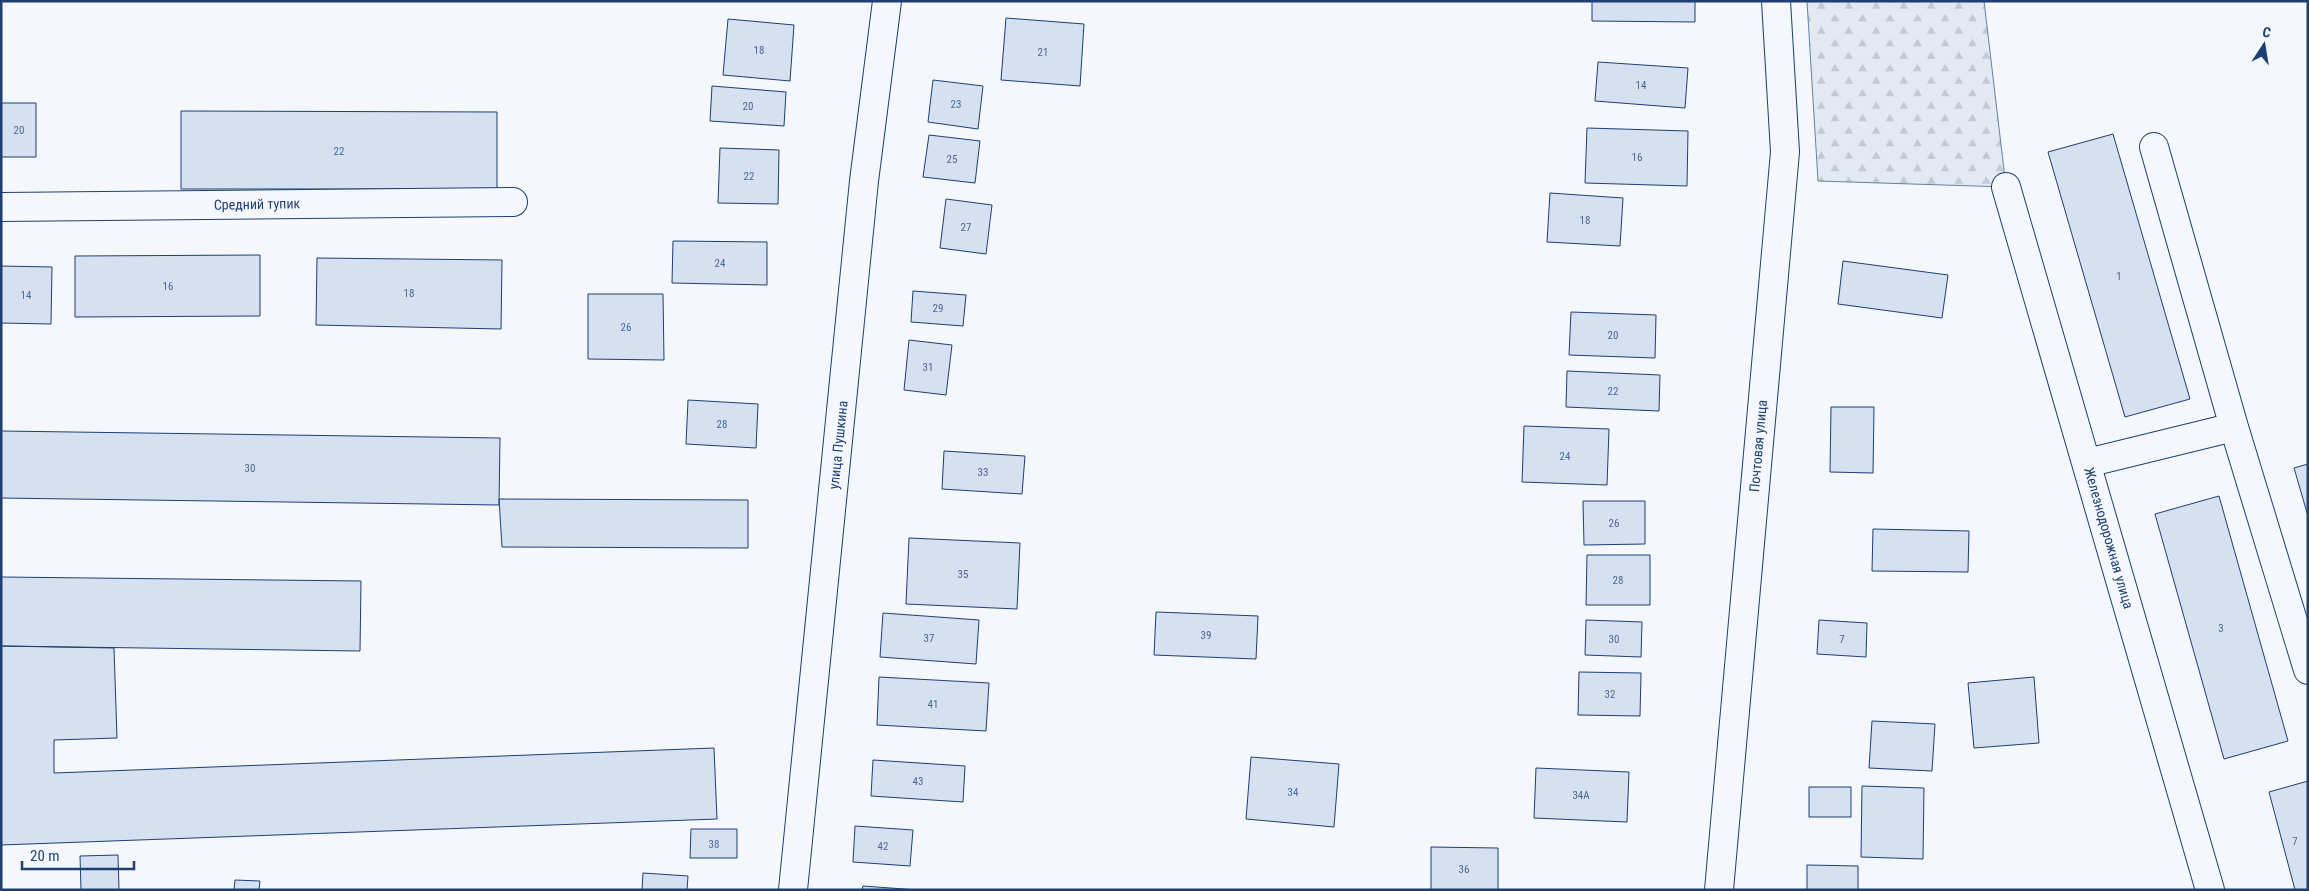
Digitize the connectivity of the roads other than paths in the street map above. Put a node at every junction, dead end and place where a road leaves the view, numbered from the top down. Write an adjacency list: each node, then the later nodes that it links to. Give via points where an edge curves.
1 (887, 1): 10 (street, улица Пушкина, via 864,181)
2 (1776, 1): 11 (street, Почтовая улица, via 1784,152)
3 (2154, 147): 7 (street)
4 (2006, 187): 8 (street, Железнодорожная улица)
5 (513, 202): 6 (street, Средний тупик)
6 (1, 207)
7 (2234, 427): 8 (street); 9 (street)
8 (2086, 463): 12 (street, Железнодорожная улица)
9 (2308, 670)
10 (793, 890)
11 (1719, 890)
12 (2210, 890)

